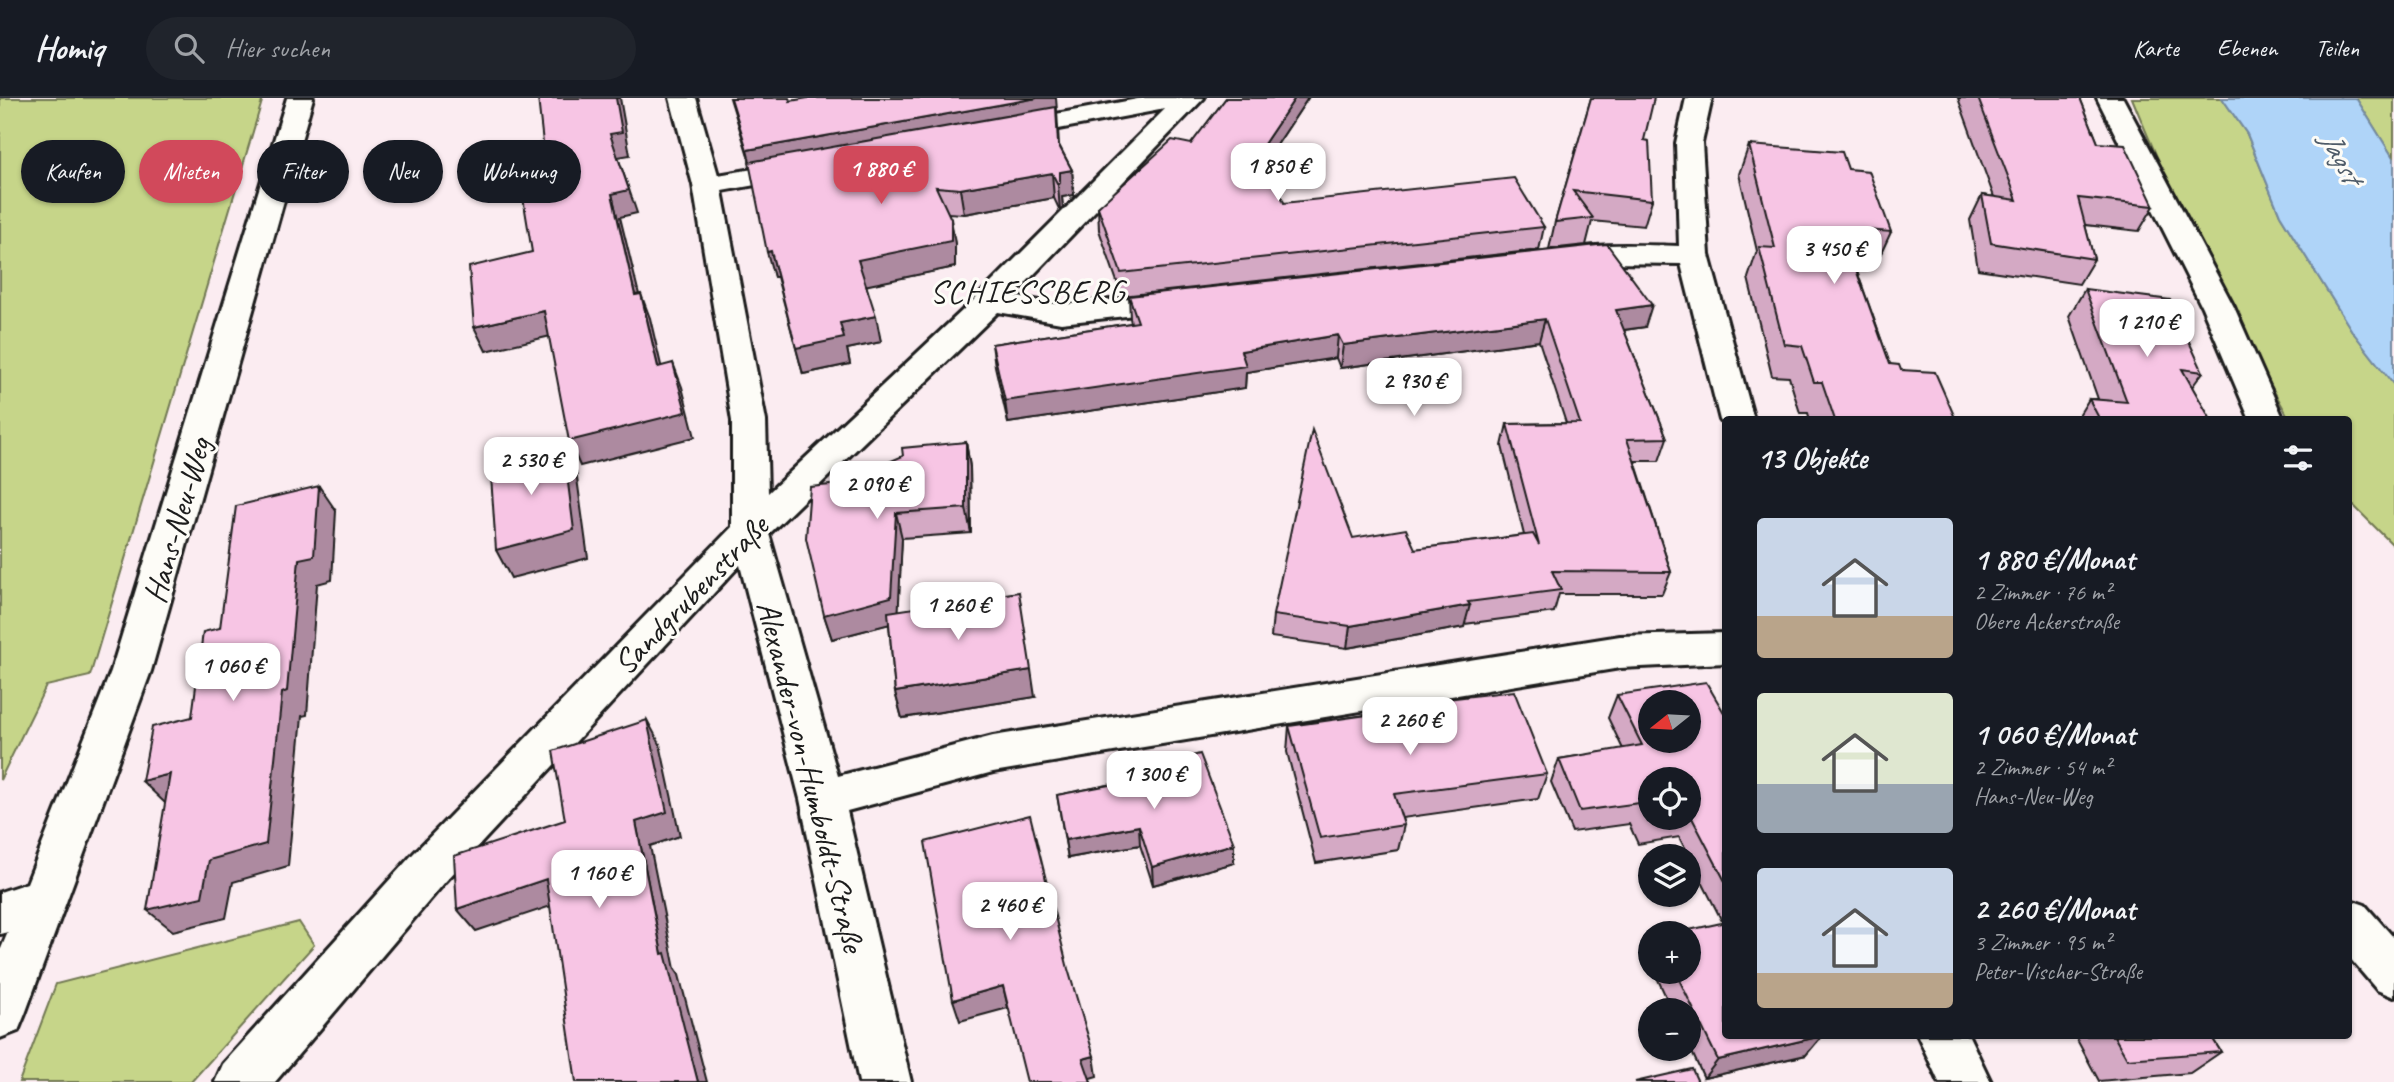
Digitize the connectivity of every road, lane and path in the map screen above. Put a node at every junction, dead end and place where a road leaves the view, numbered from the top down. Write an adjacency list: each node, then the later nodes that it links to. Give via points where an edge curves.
1 (300, 98): 19 (street, Hans-Neu-Weg, via 131,671)
2 (682, 98): 9 (street, Alexander-von-Humboldt-Straße)
3 (1185, 98): 7 (street)
4 (1191, 98): 13 (street, Sandgrubenstraße)
5 (1699, 98): 10 (street, via 1689,143)
6 (2110, 98): 15 (street, via 2218,307)
7 (980, 135)
8 (830, 163): 9 (street)
9 (707, 186): 16 (street, Alexander-von-Humboldt-Straße, via 749,421)
10 (1693, 255): 11 (street, via 1608,254); 14 (street)
11 (1540, 262)
12 (1214, 298): 13 (street, via 1061,314)
13 (991, 301): 16 (street, Sandgrubenstraße)
14 (1736, 416)
15 (2265, 416)
16 (750, 531): 18 (street, Alexander-von-Humboldt-Straße); 24 (street, Sandgrubenstraße, via 429,868)
17 (1722, 648): 18 (street, via 1620,652 993,754)
18 (822, 799): 25 (street, Alexander-von-Humboldt-Straße)
19 (21, 906): 22 (street, Hans-Neu-Weg)
20 (2352, 925): 21 (street)
21 (2394, 974)
22 (0, 1014)
23 (1944, 1039): 26 (street)
24 (241, 1082)
25 (885, 1082)
26 (1965, 1082)

